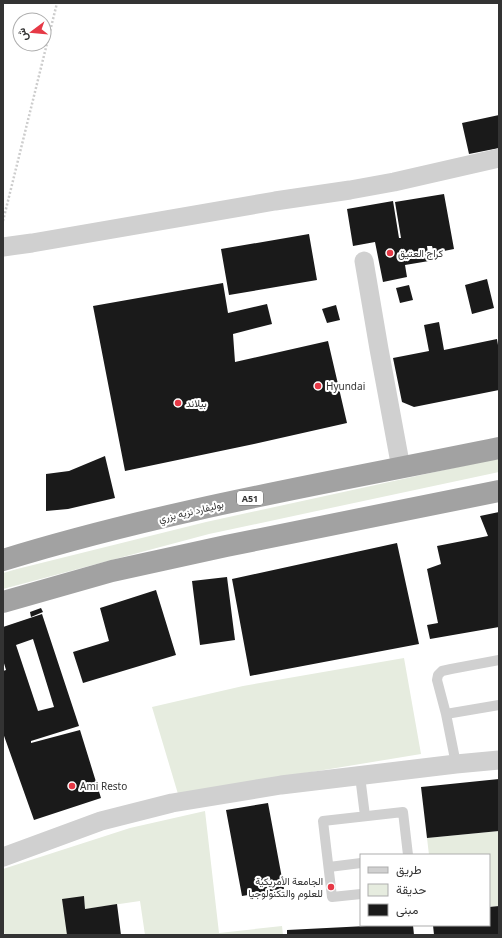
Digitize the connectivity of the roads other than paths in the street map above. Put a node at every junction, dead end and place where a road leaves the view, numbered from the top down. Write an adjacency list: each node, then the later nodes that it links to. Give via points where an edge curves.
1 (499, 158): 2 (street, via 350,190)
2 (3, 247)
3 (364, 261): 5 (street)
4 (499, 448): 5 (highway, بوليفارد نزيه بزري / A51)
5 (401, 468): 7 (highway, بوليفارد نزيه بزري / A51, via 218,504 102,531)
6 (499, 491): 8 (highway, via 112,571)
7 (3, 560)
8 (3, 602)
9 (499, 660): 11 (lane, via 442,671 438,675)
10 (499, 706): 11 (lane)
11 (446, 714): 13 (lane)
12 (499, 760): 13 (street)
13 (456, 764): 14 (street)
14 (360, 776): 15 (lane); 17 (street, via 281,785 172,803 101,821)
15 (365, 816): 16 (lane, via 403,812); 19 (lane, via 323,821)
16 (408, 854)
17 (3, 857)
18 (360, 863): 19 (lane)
19 (329, 867): 20 (lane, via 332,897)
20 (360, 894)

